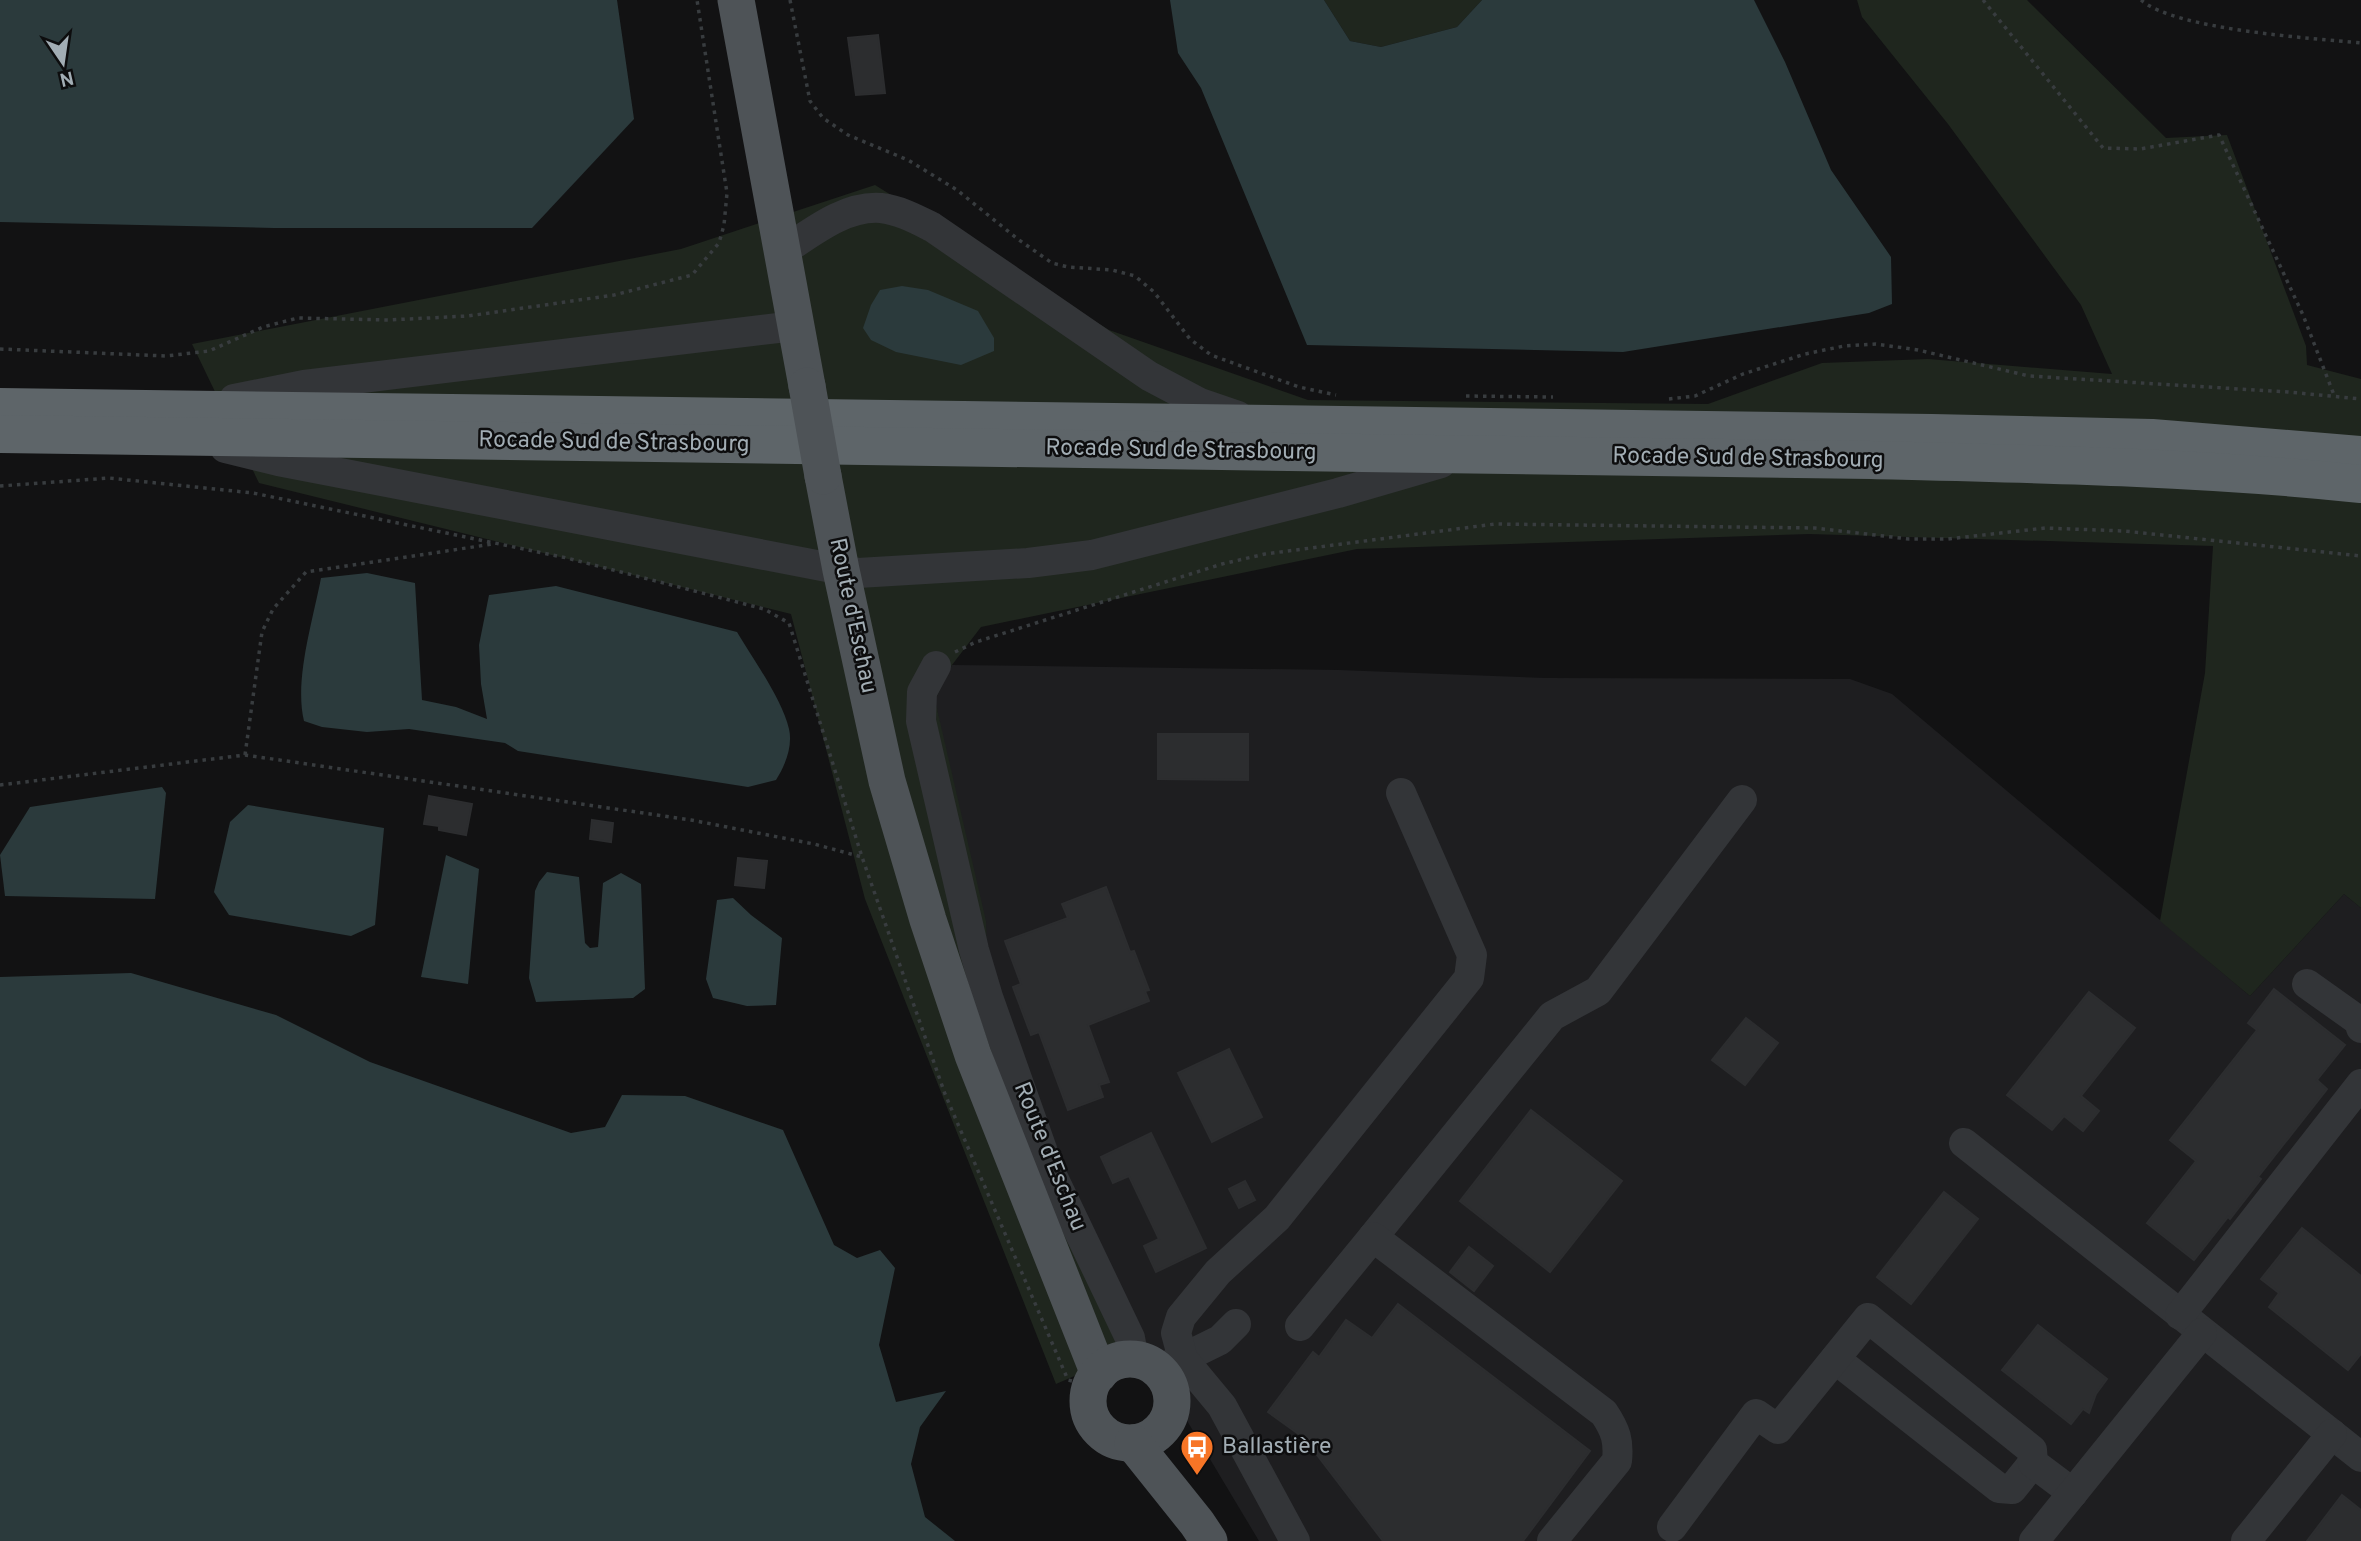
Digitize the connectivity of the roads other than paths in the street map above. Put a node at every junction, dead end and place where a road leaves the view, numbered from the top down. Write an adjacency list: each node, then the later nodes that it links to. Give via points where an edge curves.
1 (736, 0): 2 (main road, Route d'Eschau)
2 (782, 252): 3 (main road, Route d'Eschau); 6 (street, via 853,211 881,208 905,214 932,227 1149,376 1200,404)
3 (795, 326): 5 (street, via 304,385); 11 (main road, Route d'Eschau, bridge)
4 (0, 407): 5 (highway, Rocade Sud de Strasbourg)
5 (181, 423): 6 (highway, Rocade Sud de Strasbourg); 7 (highway, Rocade Sud de Strasbourg); 9 (highway, Rocade Sud de Strasbourg); 11 (street, via 278,461)
6 (1290, 424): 8 (highway, Rocade Sud de Strasbourg, via 2152,438)
7 (0, 434)
8 (2361, 455)
9 (1469, 456): 10 (highway, Rocade Sud de Strasbourg, via 2146,467); 11 (street, via 1093,555 949,568)
10 (2361, 484)
11 (841, 570): 24 (main road, Route d'Eschau, via 887,781 973,1055 1037,1214)
12 (936, 666): 24 (street, Route d'Eschau, via 922,692 921,722 974,950 1049,1169 1130,1338)
13 (1401, 793): 24 (street, via 1472,955 1469,978 1277,1218 1218,1272 1181,1317 1176,1333)
14 (1742, 800): 19 (street, via 1598,991 1552,1016)
15 (2308, 984): 16 (street, via 2359,1021)
16 (2361, 1028)
17 (2361, 1084): 21 (street)
18 (1964, 1143): 21 (street)
19 (1373, 1237): 22 (street); 33 (street, via 1604,1413 1616,1432 1616,1461)
20 (1236, 1324): 24 (street, via 1220,1340)
21 (2191, 1324): 25 (street); 29 (street)
22 (1300, 1326)
23 (1835, 1359): 28 (street, via 1999,1488 2012,1489); 28 (street, via 1868,1318 2032,1450); 30 (street, via 1778,1429 1756,1413)
24 (1131, 1368): 26 (main road, via 1167,1381 1172,1394 1168,1421); 26 (main road, via 1089,1407 1096,1426 1107,1436 1119,1442); 32 (street, via 1222,1406)
25 (2332, 1434): 27 (street); 35 (street)
26 (1147, 1437): 31 (main road)
27 (2361, 1457)
28 (2033, 1463): 29 (street)
29 (2073, 1493): 34 (street)
30 (1672, 1527)
31 (1203, 1532)
32 (1295, 1541)
33 (1552, 1541)
34 (2034, 1541)
35 (2246, 1541)

